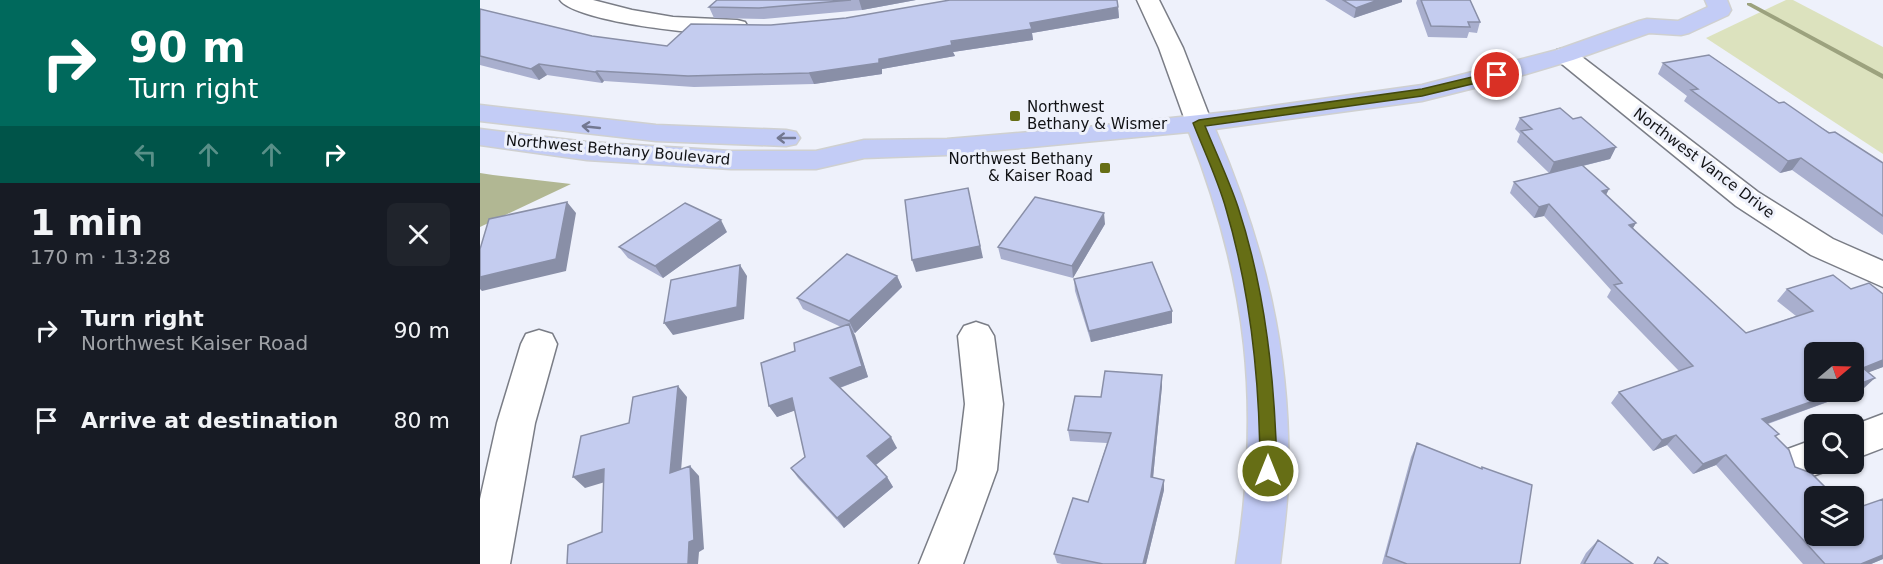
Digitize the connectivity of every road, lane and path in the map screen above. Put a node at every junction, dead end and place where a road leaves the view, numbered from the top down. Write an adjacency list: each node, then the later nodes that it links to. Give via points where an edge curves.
1 (571, 0): 5 (street, via 657,23)
2 (1148, 0): 9 (street)
3 (1716, 0): 6 (main road, via 1720,10 1681,28)
4 (1684, 3): 6 (main road, via 1656,14)
5 (762, 26)
6 (1647, 26): 7 (main road, Northwest Bethany Boulevard)
7 (1565, 55): 9 (main road, Northwest Bethany Boulevard, via 1422,93); 12 (street, Northwest Vance Drive, via 1748,199 1822,247)
8 (480, 113): 11 (main road, Northwest Bethany Boulevard, one-way to 8, via 828,138 656,134)
9 (1199, 123): 11 (main road, Northwest Bethany Boulevard, via 1013,142); 19 (main road, via 1232,206 1247,257 1258,319 1268,411 1268,471)
10 (480, 137): 11 (main road, Northwest Bethany Boulevard, via 587,151 731,160 816,160)
11 (864, 149)
12 (1883, 275)
13 (976, 336): 18 (street, via 984,404 977,470)
14 (539, 344): 17 (street, via 516,423)
15 (1883, 431): 16 (street)
16 (1864, 438)
17 (488, 564)
18 (941, 564)
19 (1258, 564)

